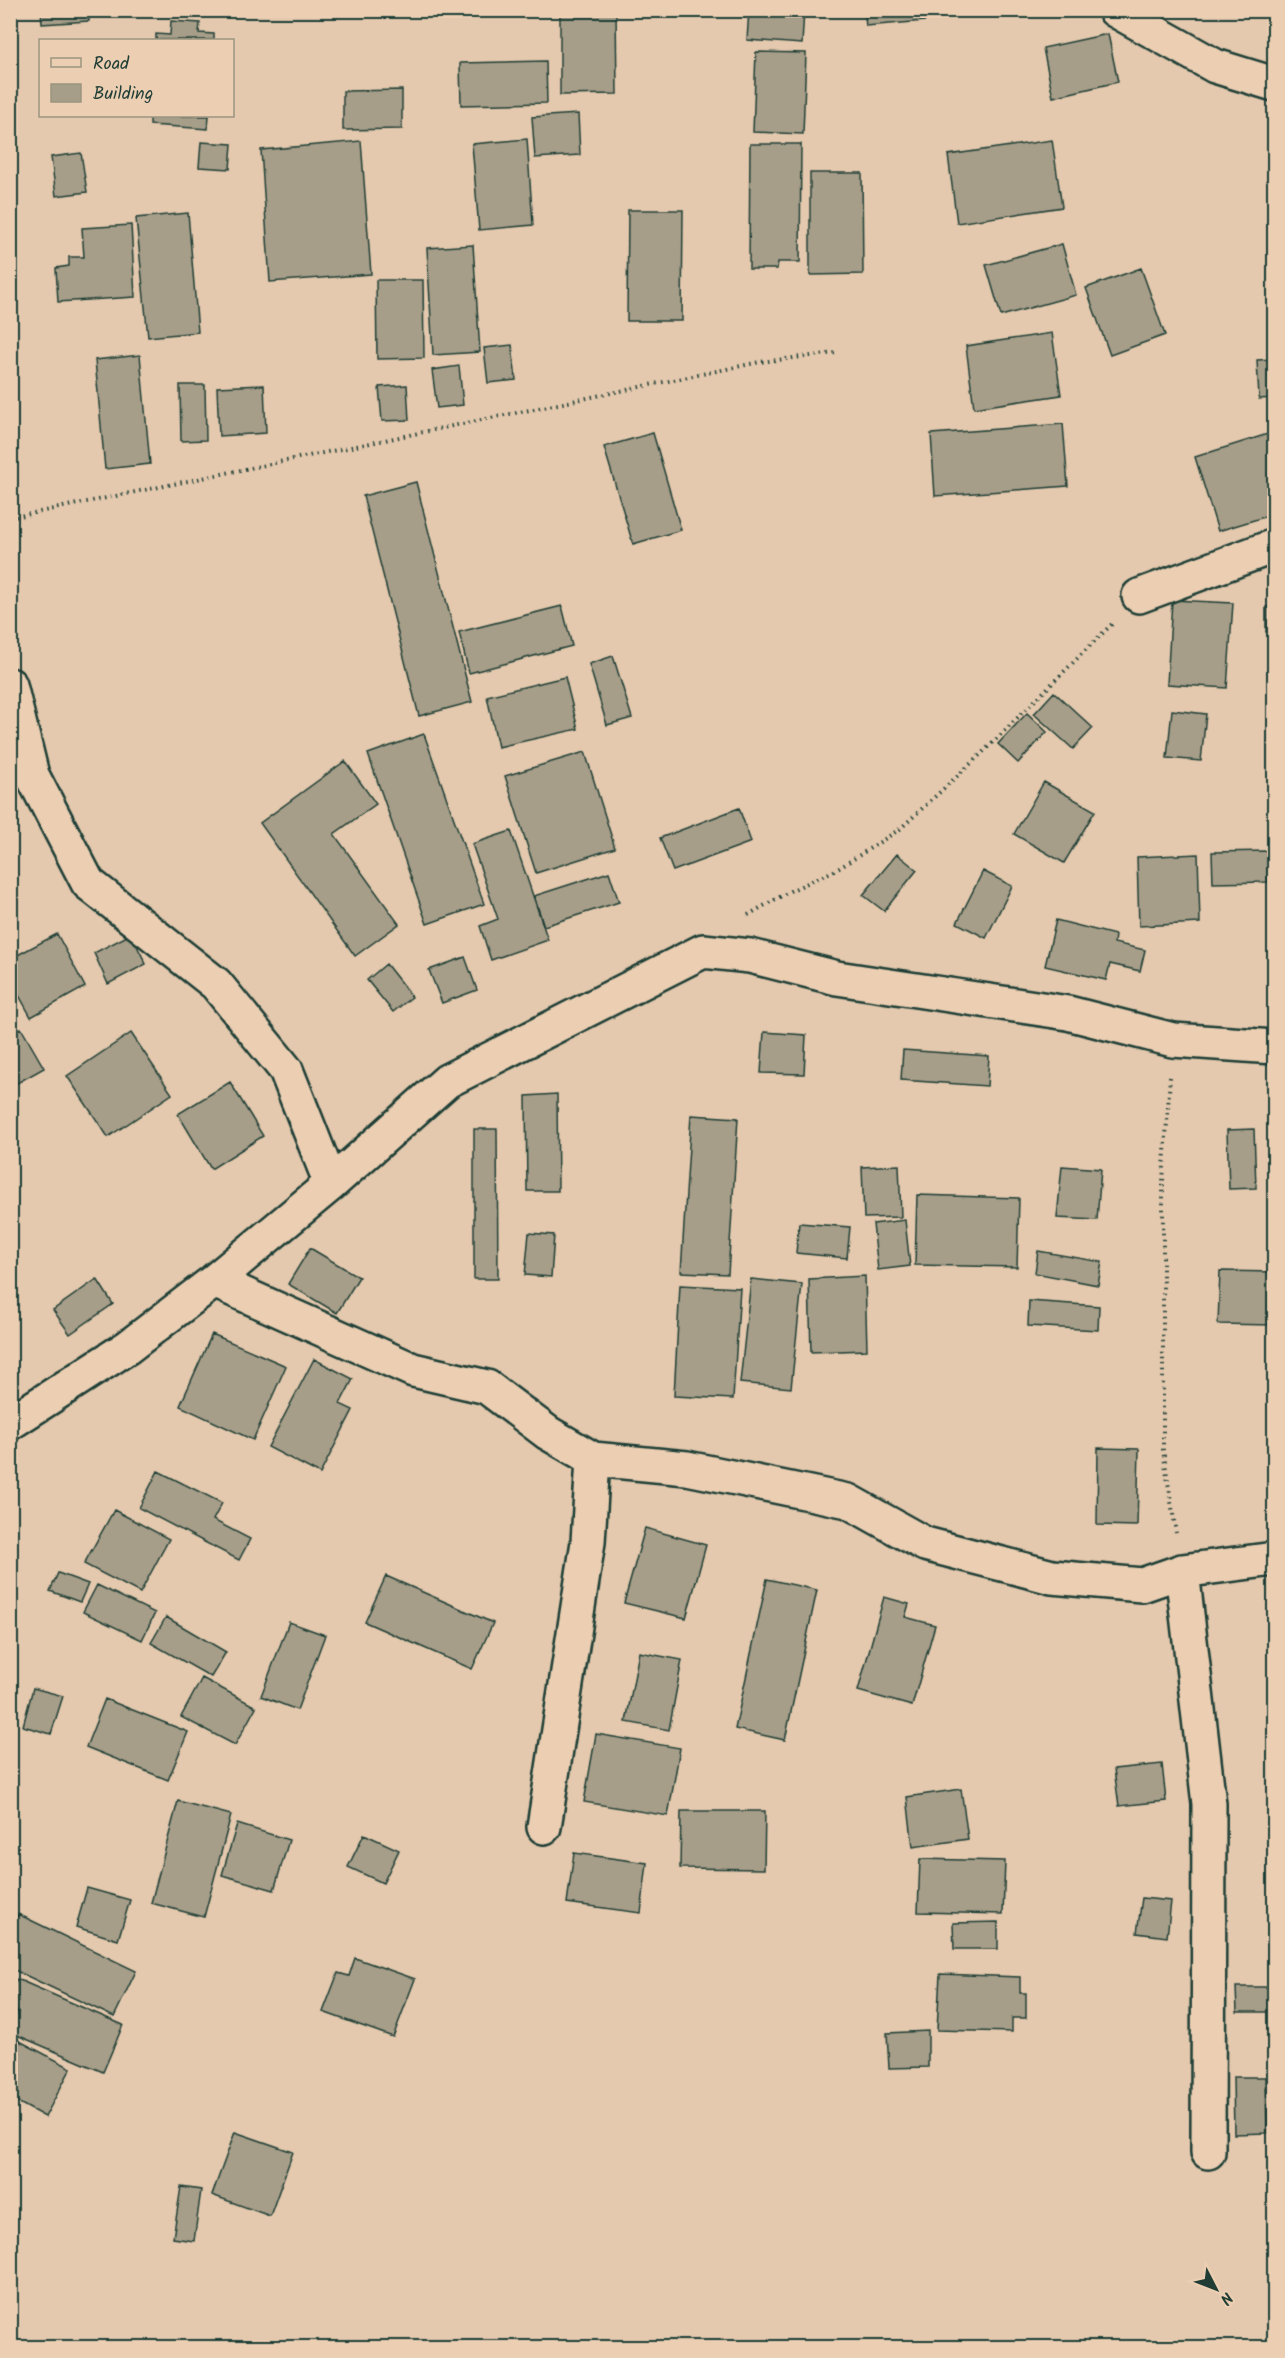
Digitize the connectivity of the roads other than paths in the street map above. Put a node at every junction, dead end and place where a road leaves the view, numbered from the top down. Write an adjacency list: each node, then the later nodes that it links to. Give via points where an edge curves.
1 (1115, 10): 2 (street, via 1215,66)
2 (1275, 84)
3 (1275, 546): 4 (street)
4 (1140, 596)
5 (10, 686): 7 (street, via 32,775 88,884 216,984 286,1070)
6 (1275, 1047): 7 (street, via 1173,1040 1068,1013 837,978 750,956 703,951 447,1081)
7 (331, 1184): 8 (street)
8 (214, 1281): 9 (street, via 128,1347); 10 (street, via 413,1370 487,1387 548,1433)
9 (10, 1423)
10 (593, 1459): 12 (street, via 687,1468 848,1501 924,1544 1052,1577 1142,1585); 13 (street, via 588,1542)
11 (1275, 1559): 12 (street)
12 (1182, 1571): 14 (street, via 1209,1803)
13 (544, 1827)
14 (1208, 2152)

